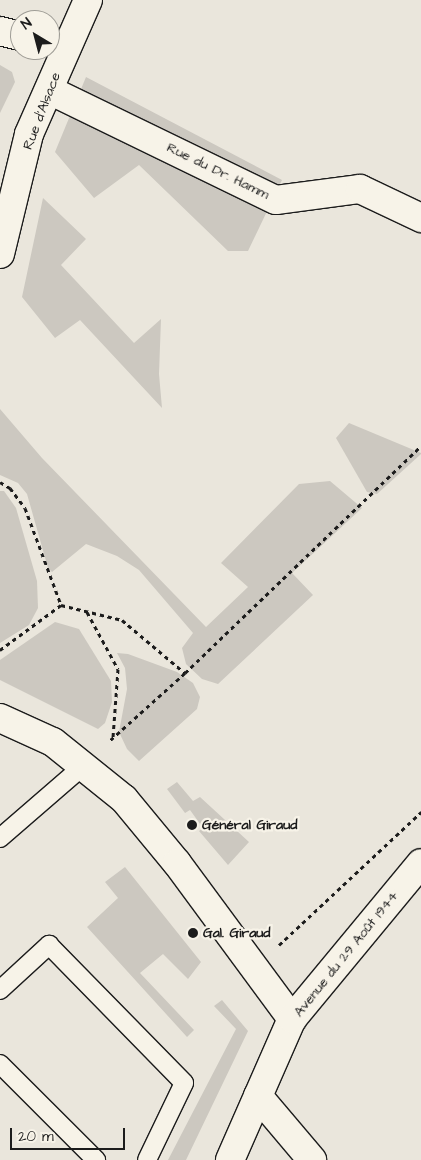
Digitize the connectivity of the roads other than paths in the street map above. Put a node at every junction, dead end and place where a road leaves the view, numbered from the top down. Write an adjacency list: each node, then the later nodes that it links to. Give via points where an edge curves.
1 (88, 0): 2 (street, Rue d'Alsace)
2 (60, 42)
3 (56, 60): 4 (street, Rue d'Alsace)
4 (49, 90): 5 (street, Rue du Dr. Hamm, via 276,200 360,189); 6 (street, Rue d'Alsace, via 30,134)
5 (421, 218)
6 (0, 254)
7 (0, 718): 8 (street, via 53,742)
8 (83, 766): 9 (lane); 12 (street, via 124,799 177,863)
9 (0, 838)
10 (421, 863): 12 (street, Avenue du 29 Août 1944)
11 (0, 990): 16 (lane, via 49,945 184,1083)
12 (292, 1019): 14 (street, Avenue du 29 Août 1944)
13 (0, 1064): 15 (lane)
14 (258, 1096): 17 (street, Avenue du 29 Août 1944); 18 (street)
15 (96, 1160)
16 (147, 1160)
17 (230, 1160)
18 (312, 1160)

